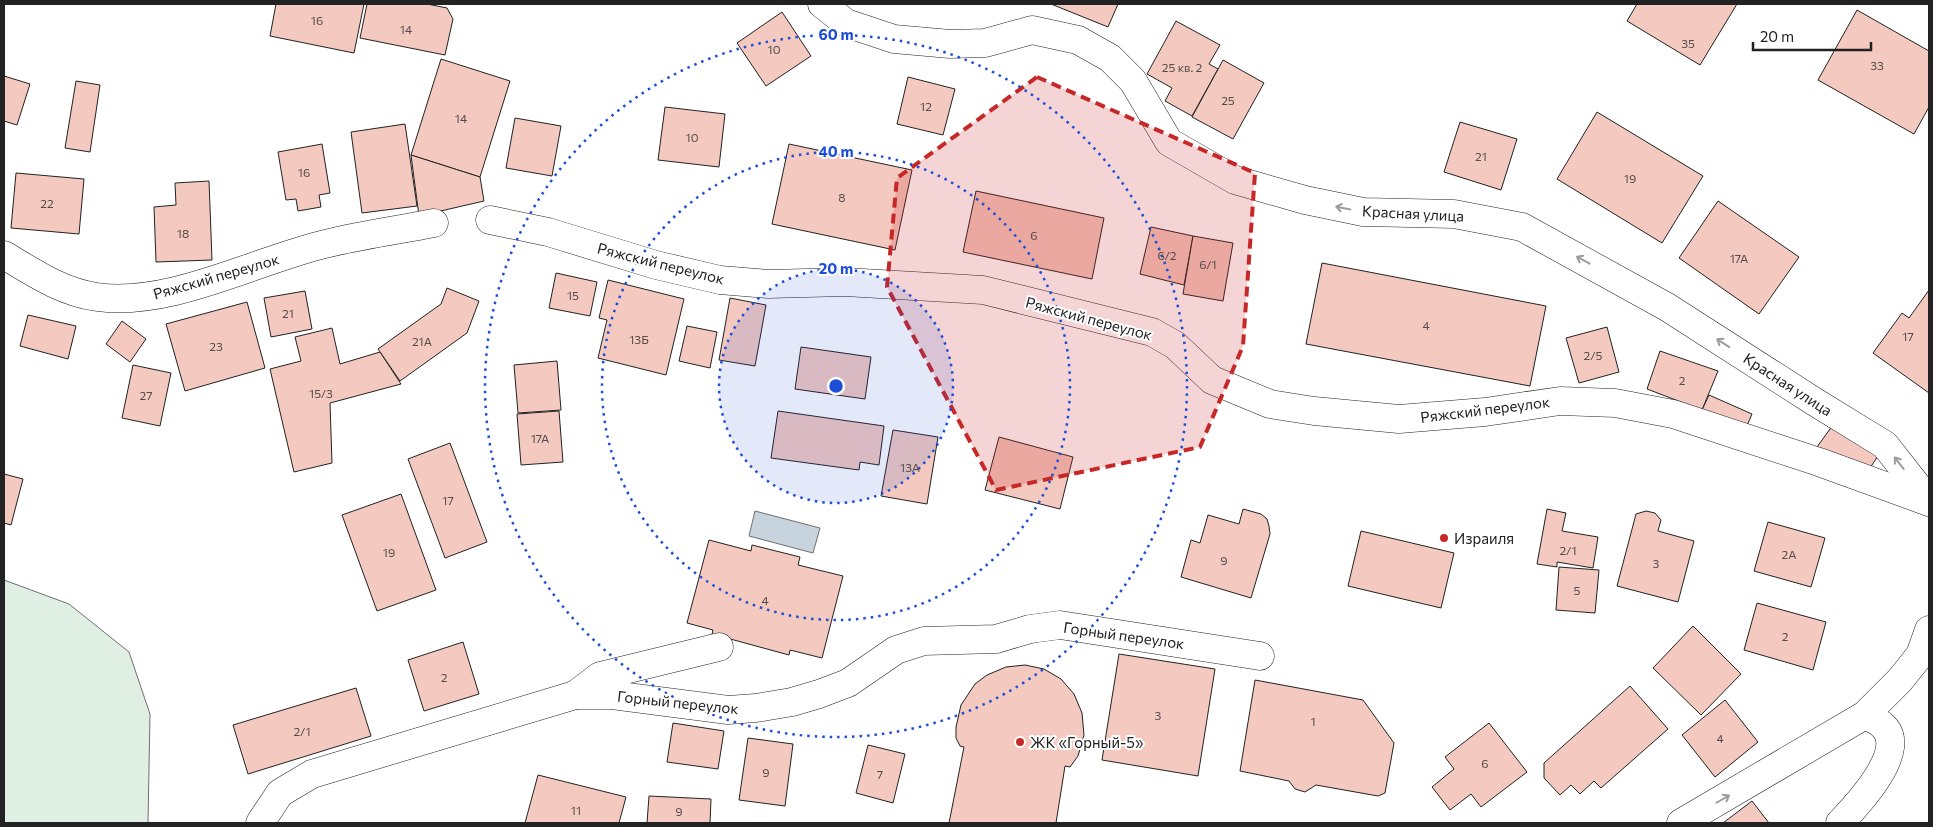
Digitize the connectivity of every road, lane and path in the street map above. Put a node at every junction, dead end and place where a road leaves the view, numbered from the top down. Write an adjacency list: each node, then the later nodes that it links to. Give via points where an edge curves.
1 (822, 4): 5 (street, Красная улица, one-way to 1, via 1885,445 1667,307 1522,227 1454,214 1363,212 1305,200 1236,180 1169,142 1133,81 1110,58 1078,40 1032,30 985,42 950,44 894,40 846,23)
2 (490, 220): 5 (street, Ряжский переулок, via 548,232 656,265 720,280 768,284 845,282 983,290 1152,332 1175,345 1212,380 1279,405 1399,419 1485,412 1560,401 1614,402 1673,414)
3 (434, 223): 4 (street, Ряжский переулок, via 325,244 175,291 133,298 96,297 54,285)
4 (4, 255)
5 (1929, 502)
6 (1929, 630): 10 (street, via 1920,655)
7 (719, 647): 9 (street, via 600,676)
8 (1260, 656): 9 (street, Горный переулок, via 1060,624 996,639 924,641 896,650 848,682 820,694 756,708 728,710 612,695)
9 (575, 695): 11 (street, Горный переулок, via 312,774 280,793)
10 (1865, 715): 12 (street, one-way to 10); 13 (street, via 1884,726 1889,737 1889,753 1874,784)
11 (260, 823)
12 (1681, 823)
13 (1840, 823)

